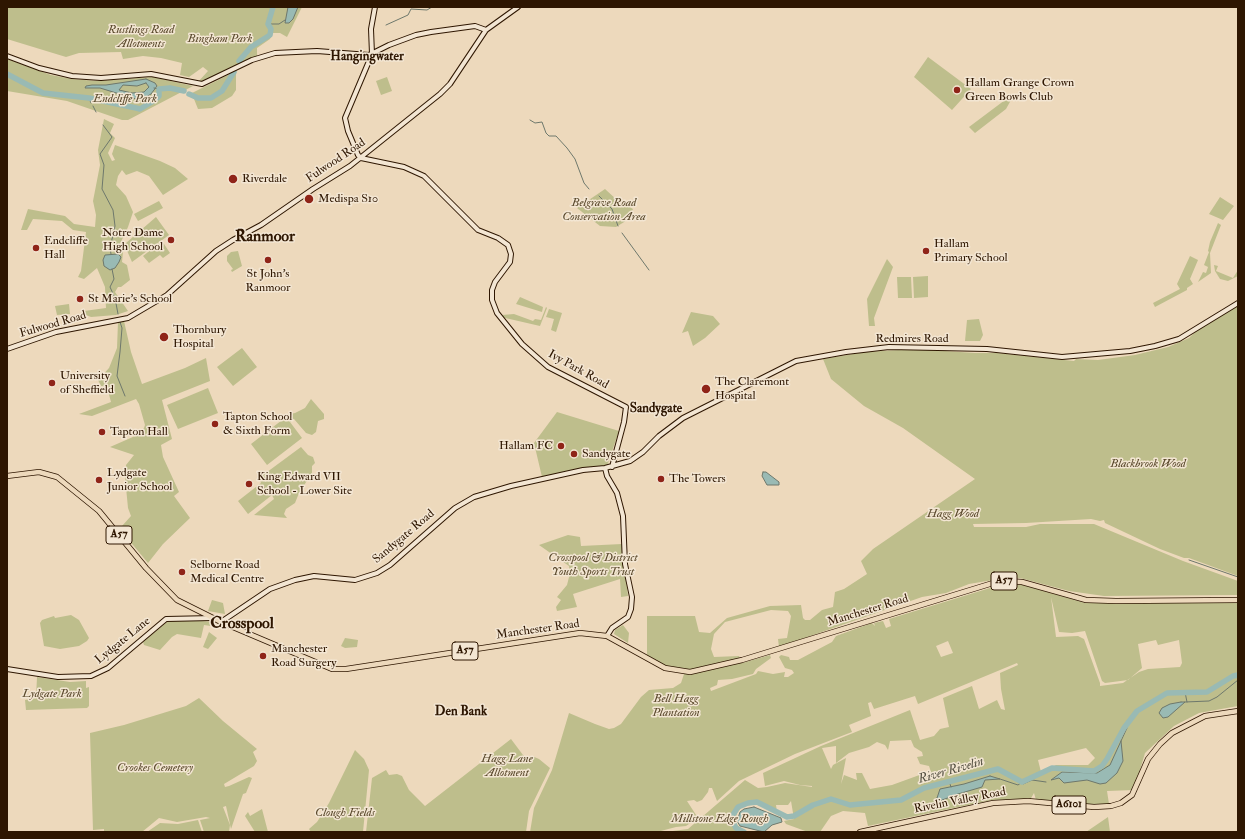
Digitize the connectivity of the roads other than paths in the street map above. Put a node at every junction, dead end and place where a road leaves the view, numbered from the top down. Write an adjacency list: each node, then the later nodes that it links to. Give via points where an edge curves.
1 (375, 7): 4 (street, via 371,29)
2 (518, 7): 3 (street, Fulwood Road)
3 (486, 30): 4 (street, via 475,26 416,35); 6 (street, Fulwood Road, via 445,90)
4 (372, 54): 5 (street, via 366,56 317,51 275,53 252,60 198,84 151,74 101,78 72,76 39,68); 6 (street, via 346,118 348,131)
5 (7, 56)
6 (361, 158): 8 (street, Fulwood Road, via 261,225 222,247 167,295 128,318 56,332); 9 (street, Ivy Park Road, via 404,167 424,176 477,229 507,243 511,251 510,262 495,282 493,303 503,322 522,344 548,367 626,407)
7 (1238, 303): 9 (street, Redmires Road, via 1179,338 1130,351 1062,357 987,349 912,346 803,359 683,418 637,457)
8 (7, 349)
9 (612, 467): 10 (street, Redmires Road)
10 (605, 468): 14 (street, Sandygate Road, via 583,470 474,497 454,508 390,565 377,573 355,580 314,576 295,580 270,588); 15 (street, via 606,476 617,493 623,516 626,564 632,597 628,617 612,628)
11 (7, 476): 13 (main road, Manchester Road / A57, via 39,472 57,477 99,511 146,568 174,597)
12 (1238, 600): 15 (main road, Manchester Road / A57, via 1086,600 1022,582 1000,582 742,660 687,672 660,666)
13 (205, 617): 14 (main road, Manchester Road / A57); 16 (street, Lydgate Lane, via 166,619 108,668 91,676 64,678)
14 (221, 622): 15 (main road, Manchester Road / A57, via 330,669 338,670 568,634 591,633)
15 (607, 636)
16 (7, 669)
17 (1238, 711): 18 (main road, Rivelin Valley Road / A6101, via 1205,716 1172,733 1148,759 1132,795 1121,803 1094,807 1028,801 993,803)
18 (860, 832)

